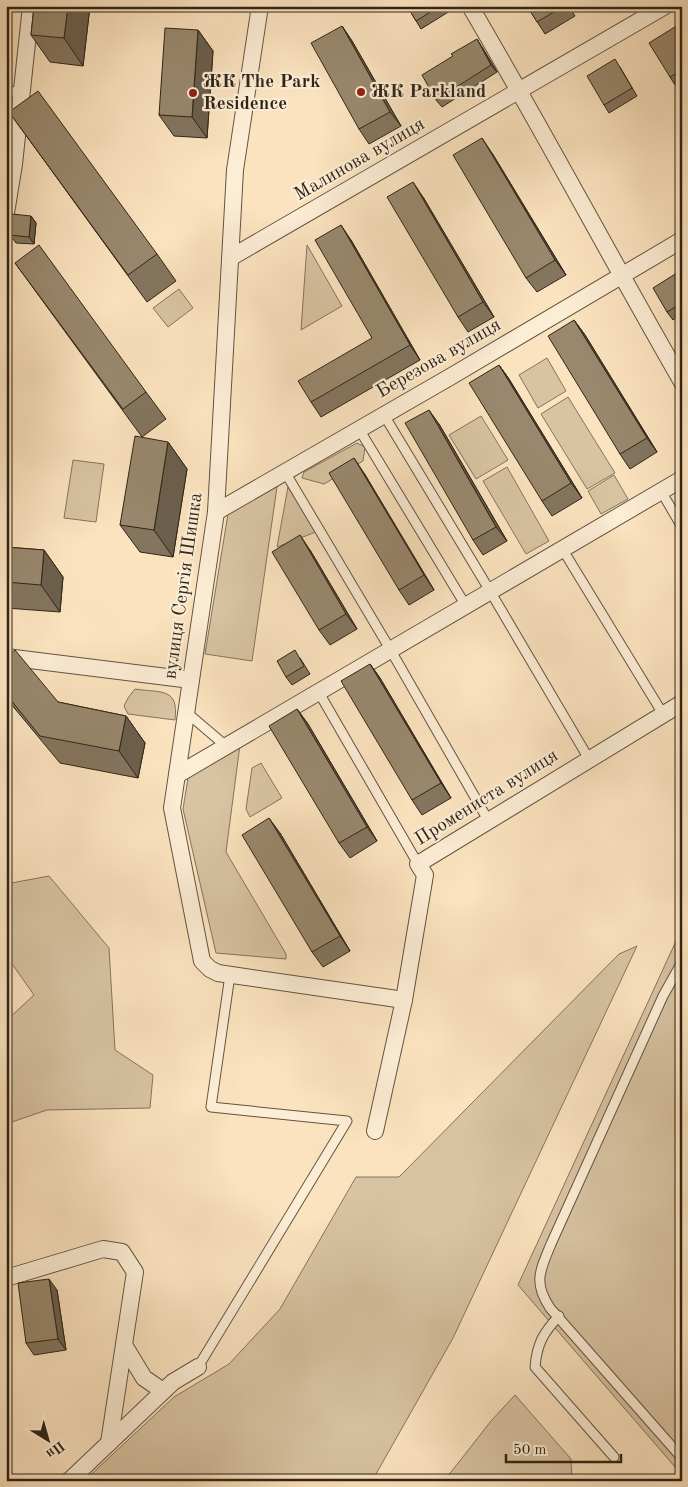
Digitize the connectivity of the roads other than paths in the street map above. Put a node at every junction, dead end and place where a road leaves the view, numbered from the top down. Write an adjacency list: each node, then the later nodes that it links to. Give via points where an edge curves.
1 (31, 6): 5 (street)
2 (260, 6): 11 (street, вулиця Сергія Шишка, via 235,170)
3 (470, 6): 6 (street)
4 (665, 6): 6 (street, Малинова вулиця)
5 (22, 89): 7 (lane); 8 (street)
6 (519, 91): 11 (street, Малинова вулиця); 12 (street)
7 (6, 94)
8 (12, 120): 9 (street)
9 (6, 213)
10 (682, 240): 12 (street, Березова вулиця)
11 (230, 258): 19 (street, вулиця Сергія Шишка)
12 (621, 276): 13 (street); 14 (street, Березова вулиця)
13 (682, 382)
14 (384, 415): 15 (street, Березова вулиця); 22 (lane)
15 (359, 429): 16 (street, Березова вулиця); 23 (lane)
16 (285, 472): 19 (street, Березова вулиця); 24 (lane)
17 (682, 479): 18 (street)
18 (660, 491): 20 (lane); 21 (street)
19 (216, 512): 26 (street, вулиця Сергія Шишка)
20 (682, 527)
21 (563, 550): 22 (street); 30 (lane)
22 (490, 591): 23 (street); 32 (lane)
23 (466, 606): 24 (street)
24 (390, 649): 27 (street); 34 (lane)
25 (6, 657): 26 (street)
26 (191, 680): 29 (street, вулиця Сергія Шишка)
27 (318, 691): 31 (street); 35 (lane)
28 (682, 702): 30 (street, Промениста вулиця)
29 (186, 712): 31 (lane); 33 (street, вулиця Сергія Шишка)
30 (663, 714): 32 (street, Промениста вулиця)
31 (226, 746): 33 (street)
32 (589, 759): 34 (street, Промениста вулиця)
33 (177, 775): 37 (street, вулиця Сергія Шишка, via 172,808 202,961 210,969)
34 (488, 820): 35 (street, Промениста вулиця)
35 (418, 864): 38 (street, Промениста вулиця, via 424,875)
36 (682, 962): 41 (lane, via 663,996 541,1271 538,1284 543,1298)
37 (230, 975): 38 (street, вулиця Сергія Шишка); 43 (lane, via 211,1107 347,1121)
38 (404, 1000): 39 (street, Промениста вулиця)
39 (375, 1131)
40 (6, 1278): 42 (street, via 103,1249 122,1252 135,1272)
41 (559, 1316): 46 (lane, via 541,1339 535,1367); 47 (lane)
42 (124, 1345): 44 (street, via 144,1378); 45 (street)
43 (198, 1367): 44 (street)
44 (163, 1391): 45 (street)
45 (109, 1443): 48 (street)
46 (614, 1457)
47 (682, 1458)
48 (69, 1481)

